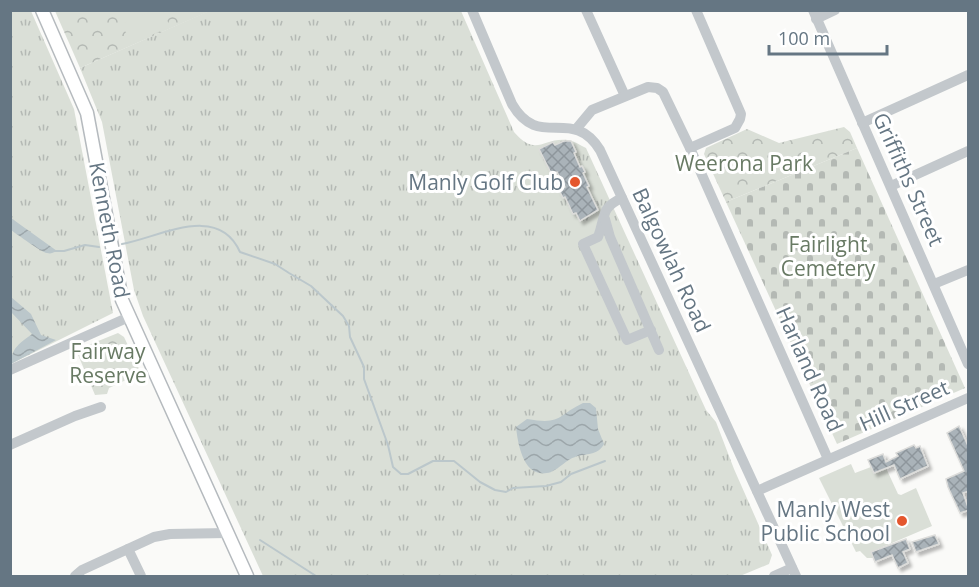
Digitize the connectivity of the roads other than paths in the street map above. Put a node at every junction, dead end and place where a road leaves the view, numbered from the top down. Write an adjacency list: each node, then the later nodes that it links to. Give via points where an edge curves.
1 (42, 10): 18 (main road, Kenneth Road, via 87,113 119,288)
2 (472, 10): 10 (street, via 521,117 537,127)
3 (586, 10): 8 (street)
4 (696, 10): 11 (street, via 739,108 740,119 735,128)
5 (835, 10): 6 (street)
6 (814, 15): 9 (street, Griffiths Street)
7 (969, 75): 9 (street)
8 (625, 96): 10 (street, Harland Road, via 592,110); 11 (street, Harland Road, via 648,87 660,89)
9 (862, 123): 13 (street, Griffiths Street)
10 (577, 128): 14 (street, Balgowlah Road, via 597,145)
11 (690, 148): 26 (street, Harland Road)
12 (969, 151): 13 (street)
13 (891, 186): 17 (street, Griffiths Street)
14 (622, 198): 15 (street, via 609,204); 27 (street, Balgowlah Road)
15 (604, 219): 19 (street); 19 (street, via 598,237 583,244 627,340)
16 (969, 270): 17 (street)
17 (934, 284): 21 (street, Griffiths Street)
18 (129, 317): 22 (street); 28 (main road, Kenneth Road)
19 (651, 330): 20 (street)
20 (659, 350)
21 (969, 364)
22 (10, 370)
23 (969, 398): 26 (street, Hill Street)
24 (101, 407): 25 (street)
25 (10, 445)
26 (828, 459): 27 (street, Hill Street)
27 (757, 491): 30 (street, Balgowlah Road)
28 (227, 533): 29 (street, via 170,534); 33 (main road, Kenneth Road)
29 (128, 549): 31 (street); 32 (street)
30 (794, 572): 34 (street)
31 (75, 576)
32 (141, 576)
33 (247, 576)
34 (774, 576)

